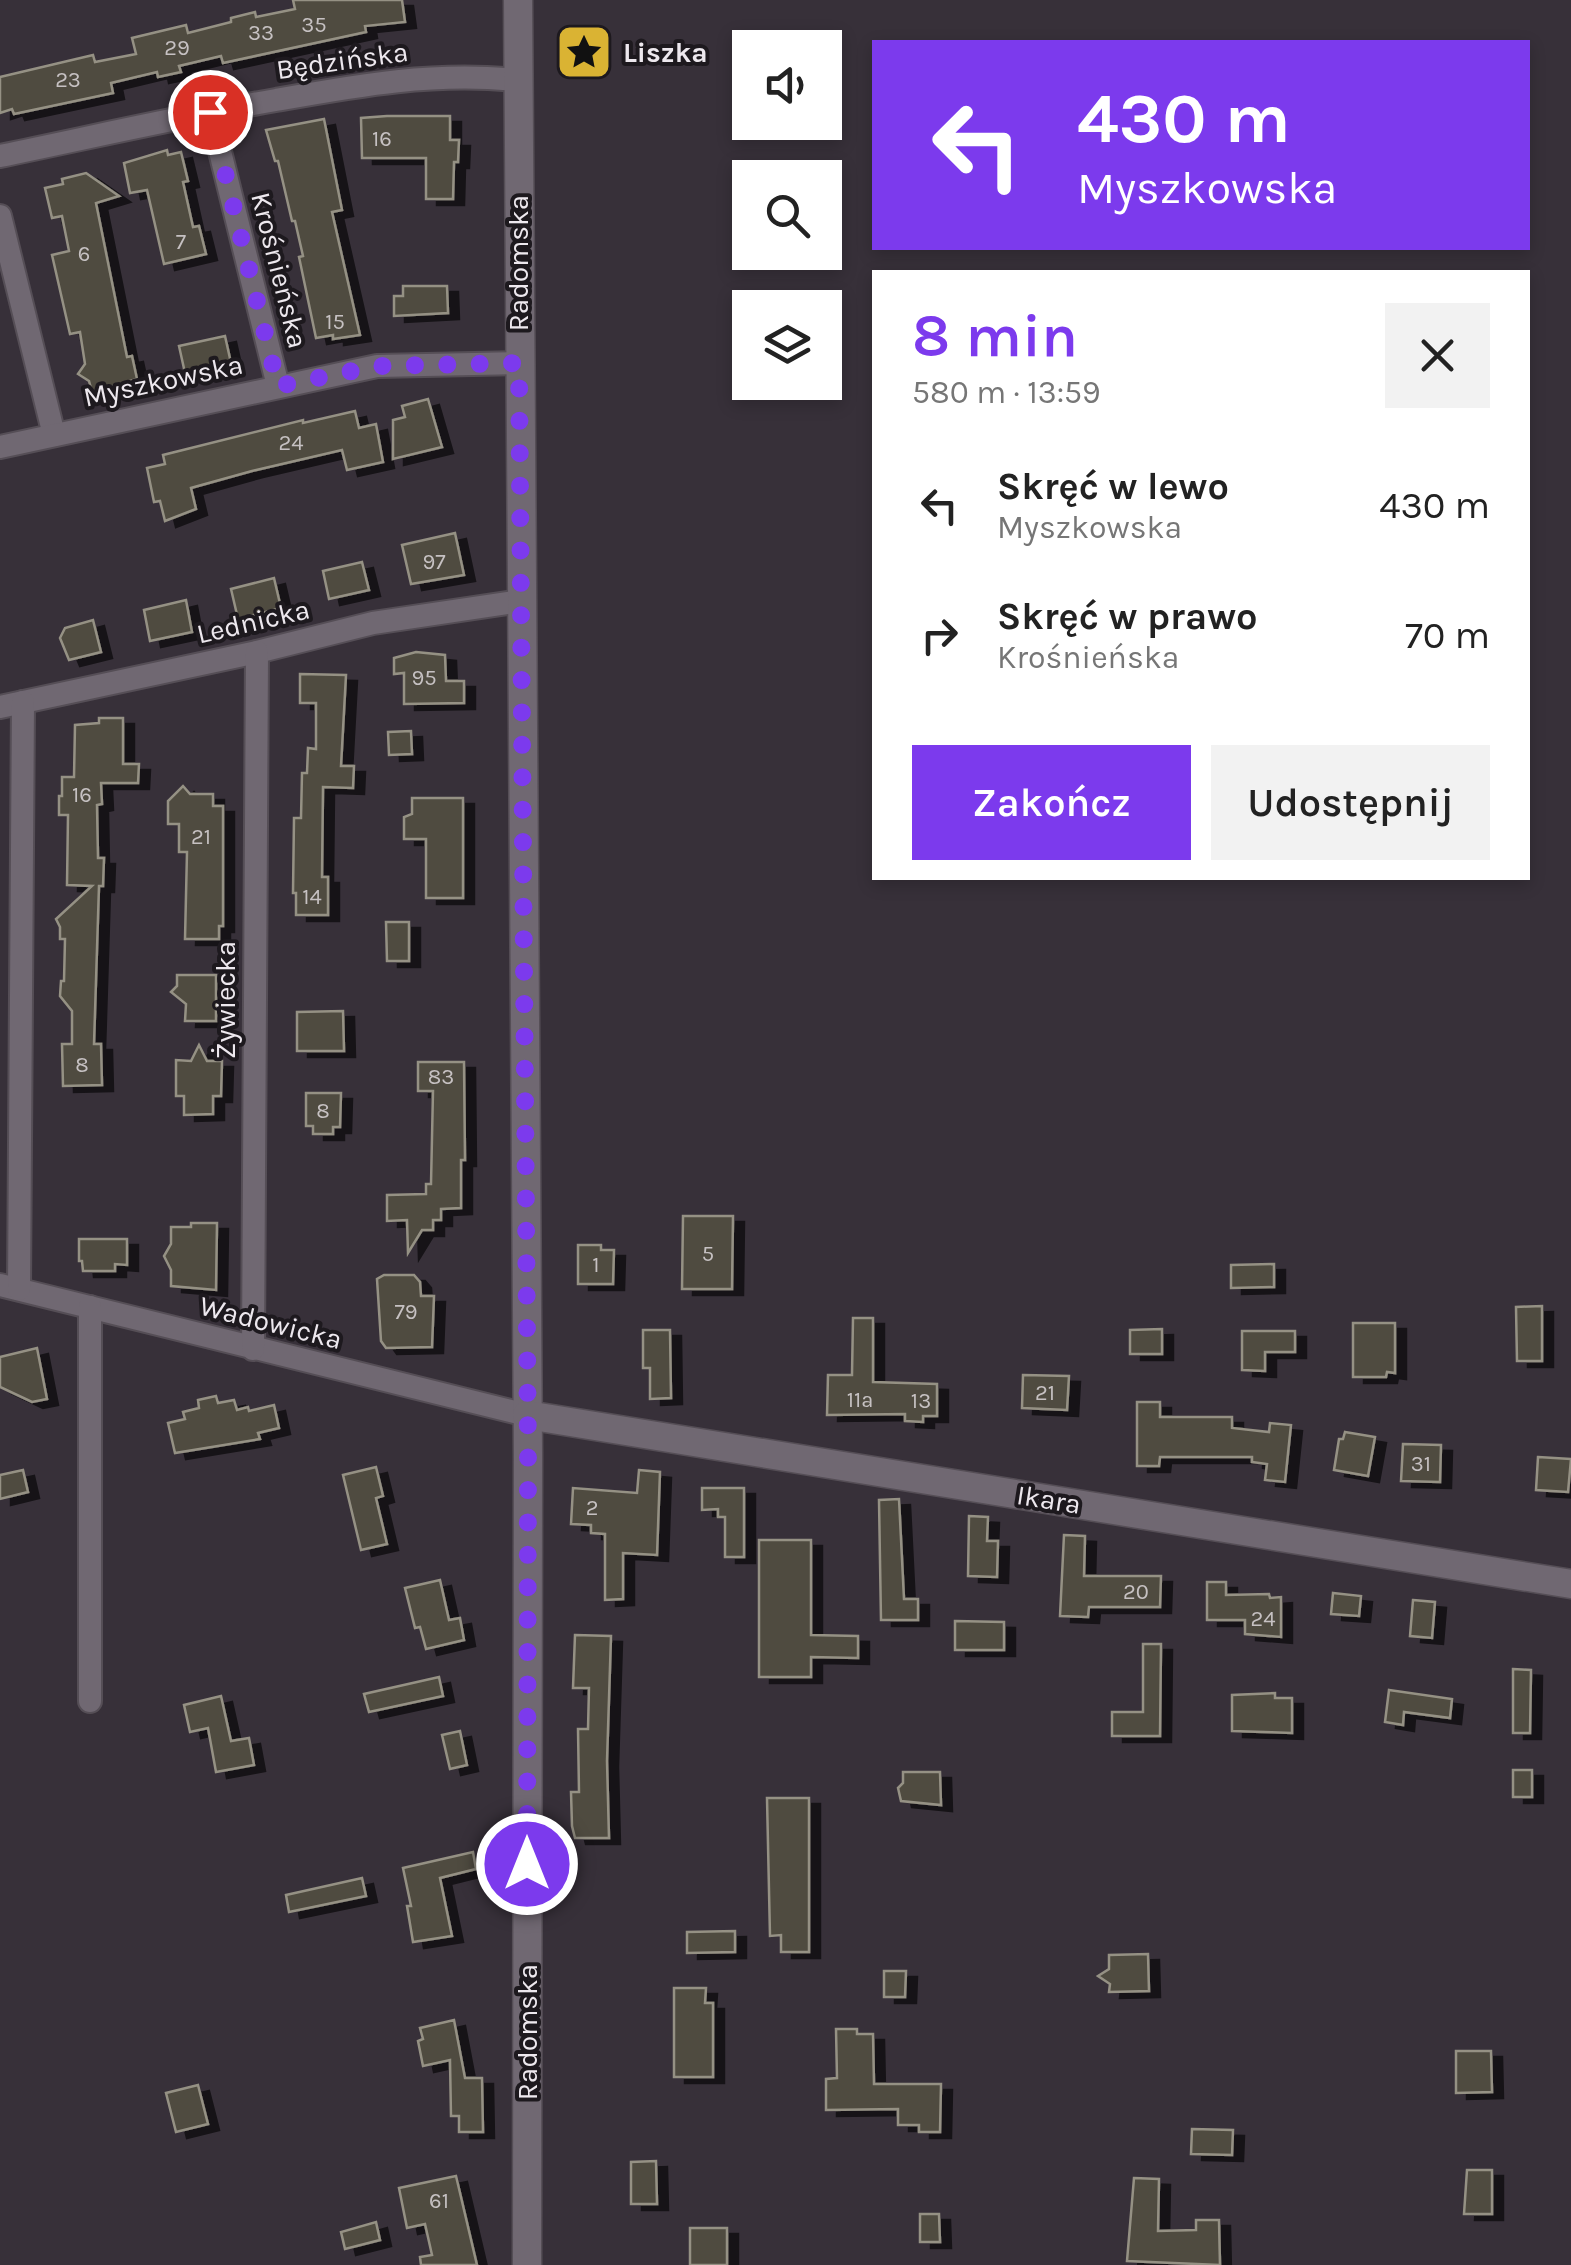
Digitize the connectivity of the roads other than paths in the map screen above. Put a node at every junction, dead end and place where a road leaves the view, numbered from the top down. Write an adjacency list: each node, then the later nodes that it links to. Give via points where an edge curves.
1 (518, 0): 2 (street, Radomska)
2 (517, 80): 3 (street, Będzińska, via 462,75 380,81); 6 (street, Radomska)
3 (210, 112): 4 (street, Będzińska); 7 (street, Krośnieńska)
4 (0, 156)
5 (0, 216): 8 (street)
6 (519, 363): 7 (street, Myszkowska, via 377,366); 10 (street, Radomska)
7 (278, 386): 8 (street, Myszkowska)
8 (54, 435): 9 (street, Myszkowska)
9 (0, 447)
10 (521, 600): 11 (street, Lednicka, via 373,623); 16 (street, Radomska)
11 (258, 652): 12 (street, Lednicka); 15 (street, Żywiecka)
12 (12, 705): 13 (street)
13 (9, 1287): 14 (street, Wadowicka)
14 (90, 1308): 15 (street, Wadowicka); 18 (street)
15 (253, 1349): 16 (street, Wadowicka)
16 (528, 1415): 17 (street, Ikara); 19 (street, Radomska)
17 (1571, 1584)
18 (90, 1701)
19 (527, 2265)

